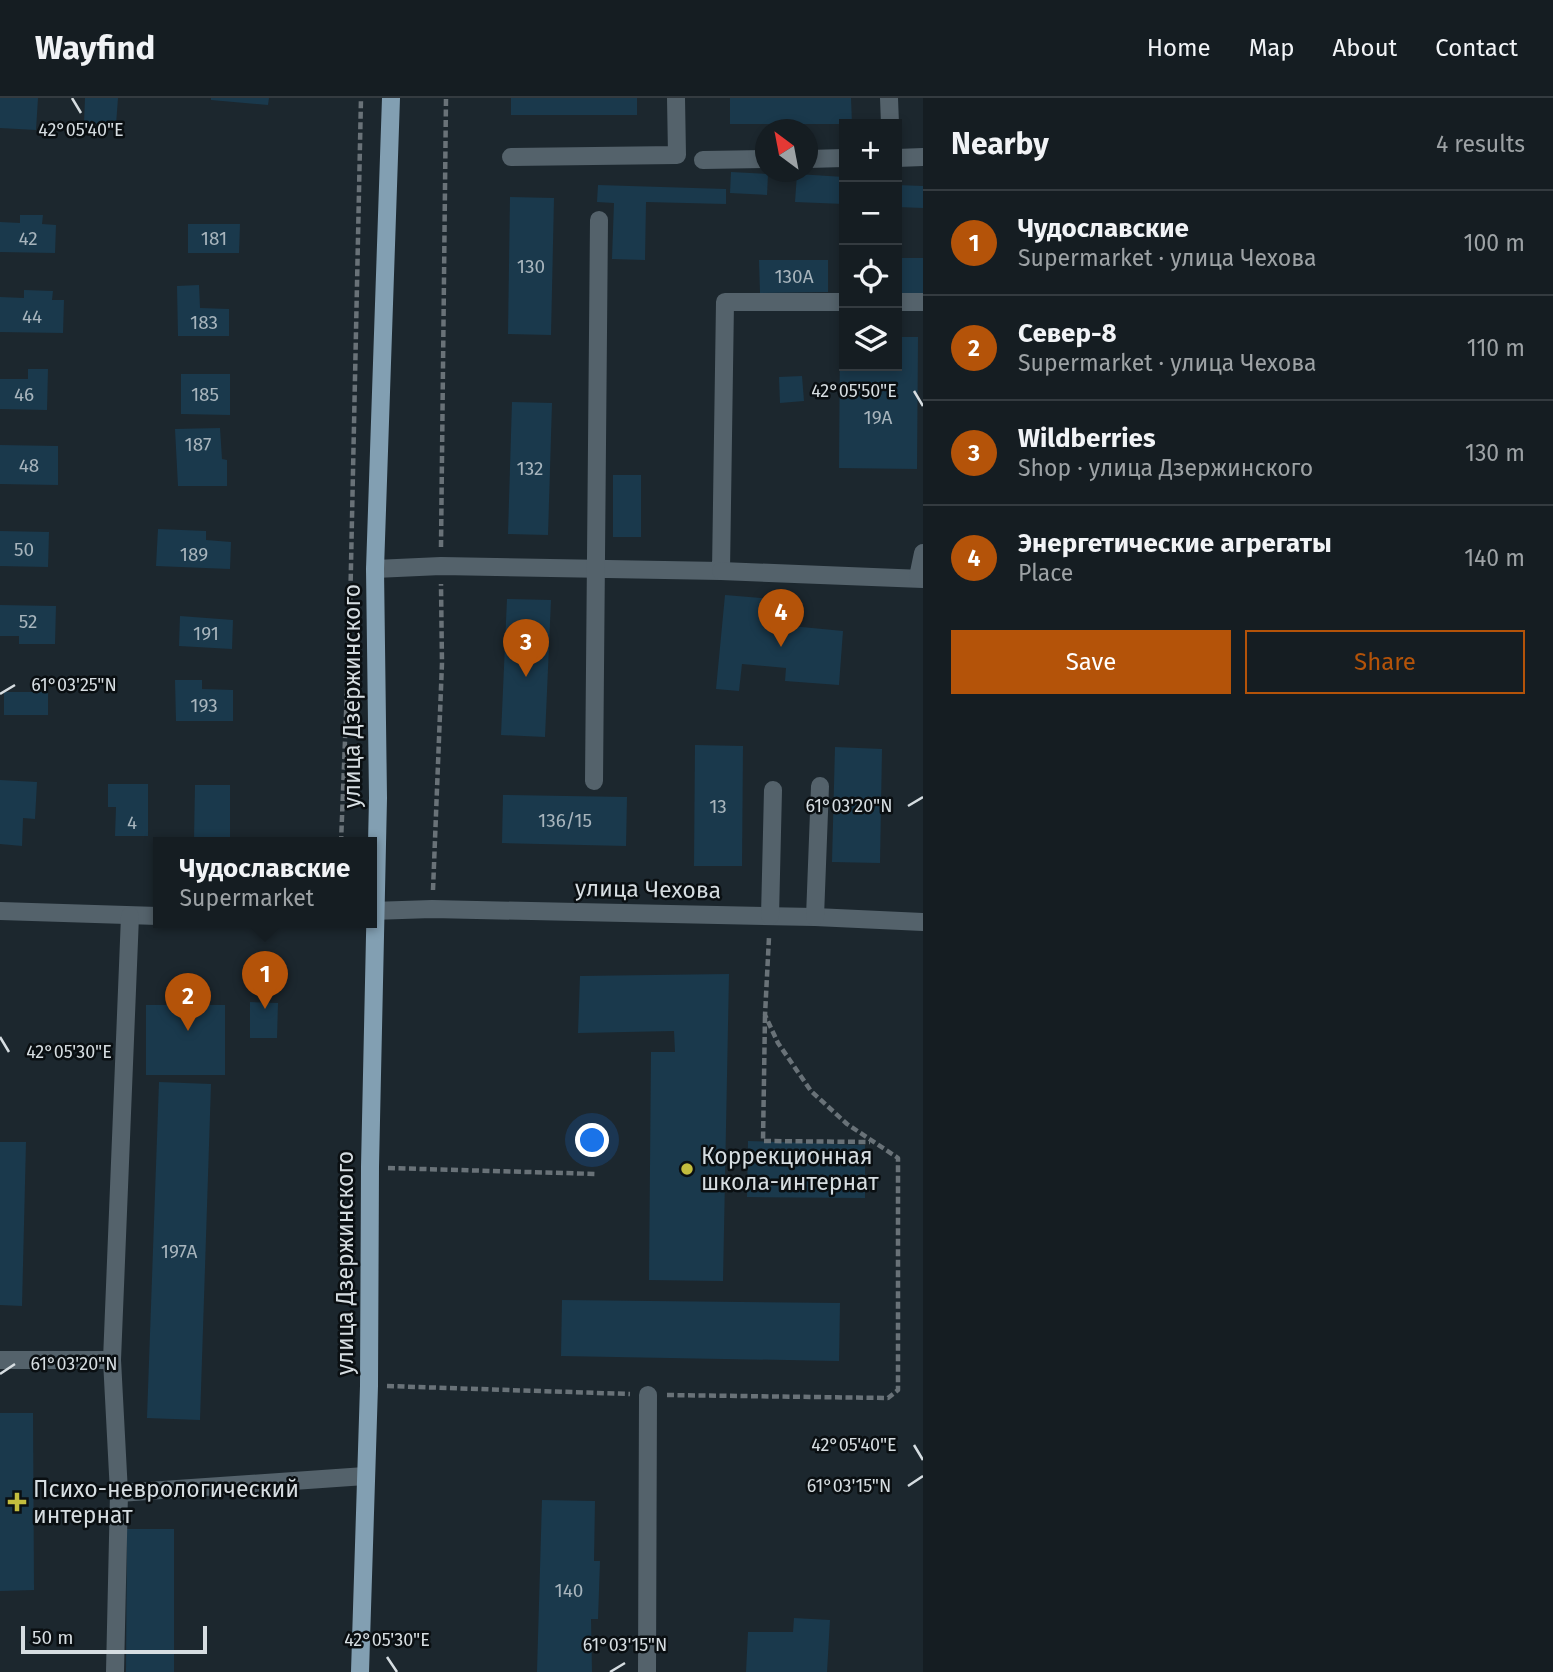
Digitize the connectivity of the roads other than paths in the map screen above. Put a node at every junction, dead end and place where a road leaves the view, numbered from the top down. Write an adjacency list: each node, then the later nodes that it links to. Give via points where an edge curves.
1 (391, 98): 18 (main road, улица Дзержинского)
2 (676, 98): 5 (street, via 677,155)
3 (889, 98): 4 (street)
4 (890, 119)
5 (511, 157)
6 (923, 157): 8 (street)
7 (839, 158): 10 (street)
8 (902, 158)
9 (755, 159): 11 (street)
10 (818, 159)
11 (704, 160)
12 (599, 220): 17 (street)
13 (839, 302): 19 (street, via 724,302)
14 (902, 302): 15 (street)
15 (923, 302)
16 (923, 553): 20 (street)
17 (595, 568): 18 (street); 19 (street); 21 (street)
18 (375, 569): 24 (main road, улица Дзержинского)
19 (721, 572): 20 (street)
20 (921, 578)
21 (594, 781)
22 (820, 786): 30 (street)
23 (773, 790): 29 (street)
24 (377, 837)
25 (0, 911): 27 (street)
26 (377, 911): 29 (street, улица Чехова)
27 (130, 916): 28 (street); 34 (street)
28 (153, 916)
29 (770, 916): 30 (street, улица Чехова)
30 (815, 917): 31 (street, улица Чехова)
31 (923, 922)
32 (374, 928): 36 (main road, улица Дзержинского)
33 (0, 1360): 34 (street)
34 (112, 1360): 37 (street)
35 (648, 1395): 40 (street)
36 (365, 1476): 37 (street); 39 (main road, улица Дзержинского)
37 (119, 1493): 38 (street)
38 (115, 1672)
39 (360, 1672)
40 (647, 1672)

